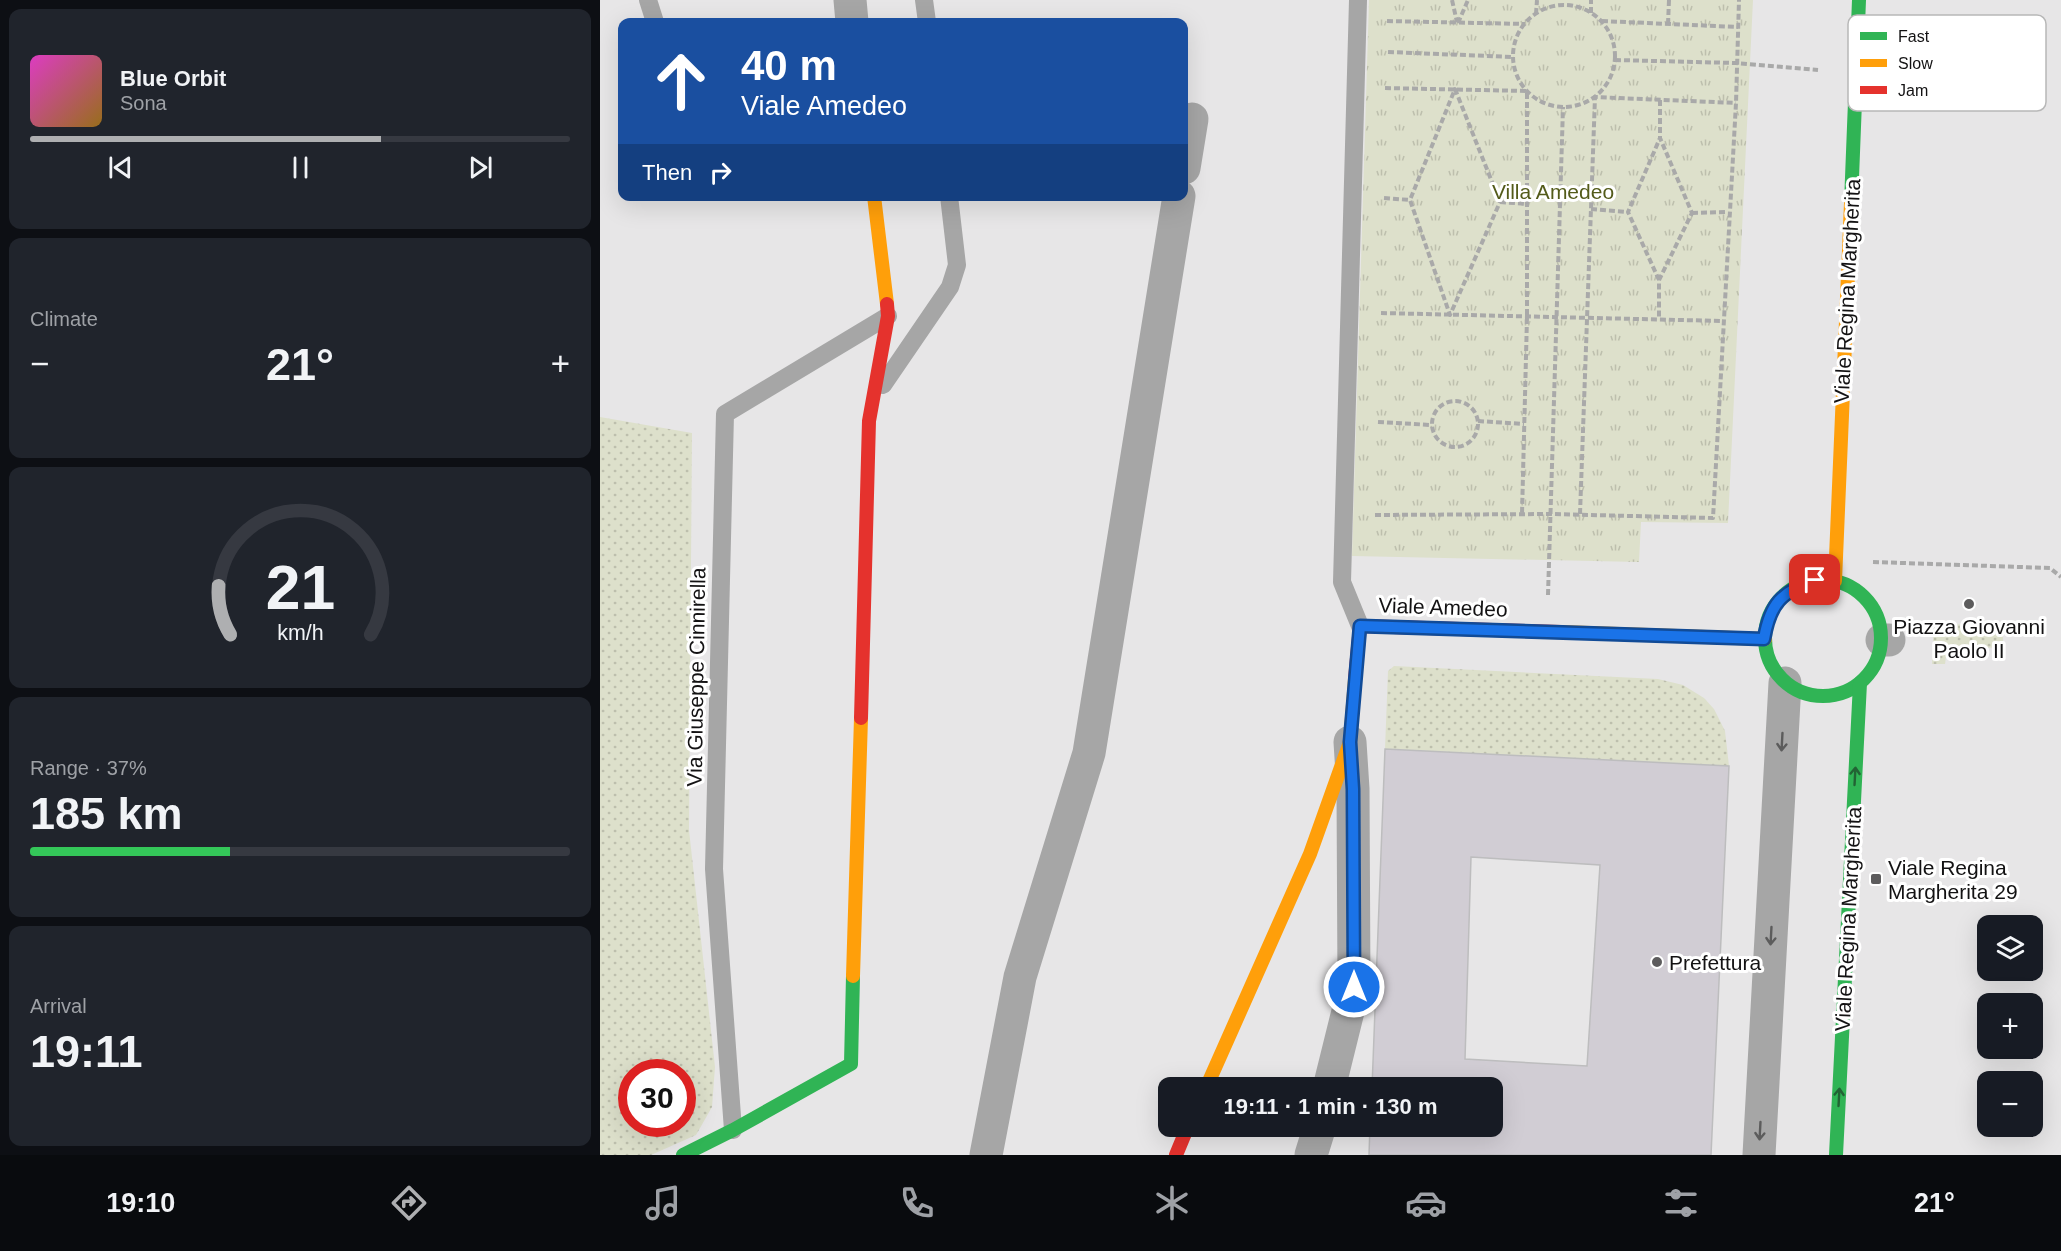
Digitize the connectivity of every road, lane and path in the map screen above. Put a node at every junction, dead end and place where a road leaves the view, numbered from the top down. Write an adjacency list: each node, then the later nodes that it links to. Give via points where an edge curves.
1 (648, 0): 16 (lane)
2 (850, 0): 17 (street)
3 (924, 0): 18 (lane)
4 (1358, 0): 73 (lane, via 1342,582)
5 (1452, 0): 21 (path)
6 (1468, 0): 21 (path)
7 (1537, 0): 14 (path)
8 (1591, 0): 13 (path)
9 (1669, 0): 23 (path)
10 (1739, 0): 24 (path)
11 (1859, 0): 15 (street, Viale Regina Margherita)
12 (1566, 3): 13 (path); 14 (path)
13 (1591, 13): 20 (path)
14 (1536, 14): 22 (path)
15 (1859, 15)
16 (654, 18)
17 (852, 18)
18 (926, 18)
19 (1381, 20): 21 (path)
20 (1602, 21): 23 (path); 27 (path, via 1611,35)
21 (1458, 23): 22 (path)
22 (1525, 24): 26 (path, via 1516,40)
23 (1668, 24): 24 (path)
24 (1738, 27): 28 (path)
25 (1380, 51): 26 (path)
26 (1514, 57): 32 (path, via 1515,69)
27 (1615, 60): 28 (path); 33 (path, via 1607,84)
28 (1736, 63): 29 (path); 35 (path)
29 (1848, 71)
30 (1379, 88): 31 (path)
31 (1455, 89): 32 (path); 42 (path); 46 (path)
32 (1527, 91): 36 (path, via 1537,100); 47 (path)
33 (1595, 97): 34 (path); 36 (path, via 1580,105); 48 (path)
34 (1660, 100): 35 (path); 39 (path)
35 (1736, 103): 50 (path)
36 (1563, 107): 57 (path)
37 (1855, 111): 70 (street, Viale Regina Margherita)
38 (1192, 119): 40 (street)
39 (1660, 138): 49 (path); 51 (path)
40 (1188, 144)
41 (1376, 197): 42 (path)
42 (1410, 200): 54 (path)
43 (875, 201): 55 (street)
44 (950, 201): 61 (lane, via 957,265 950,287)
45 (1178, 201): 85 (street, via 1089,753 1020,977)
46 (1500, 202): 47 (path); 54 (path)
47 (1527, 204): 56 (path)
48 (1591, 209): 49 (path); 58 (path)
49 (1628, 212): 52 (path)
50 (1728, 212): 51 (path); 60 (path)
51 (1692, 213): 52 (path)
52 (1659, 280): 59 (path)
53 (1373, 313): 54 (path)
54 (1450, 315): 56 (path)
55 (888, 316): 61 (street); 81 (lane, Via Giuseppe Cinnirella, via 725,414 714,869)
56 (1527, 317): 57 (path); 64 (path)
57 (1556, 318): 58 (path); 67 (path)
58 (1587, 318): 59 (path); 68 (path)
59 (1659, 318): 60 (path)
60 (1722, 321): 68 (path, via 1713,518)
61 (874, 398): 81 (street, via 869,421 851,1064)
62 (1478, 421): 64 (path); 65 (path, via 1471,407 1449,401 1436,410); 65 (path, via 1470,442 1456,447 1442,444)
63 (1372, 422): 65 (path)
64 (1524, 424): 66 (path)
65 (1431, 425)
66 (1522, 514): 67 (path); 69 (path)
67 (1551, 514): 68 (path); 74 (path)
68 (1580, 514)
69 (1369, 515)
70 (1836, 560): 71 (path, via 2050,568); 72 (street, Viale Regina Margherita)
71 (2061, 577)
72 (1835, 581): 75 (street, via 1815,580 1795,587 1777,601); 77 (street, via 1856,590 1870,604 1885,640 1878,659)
73 (1360, 626): 74 (street, Viale Amedeo); 78 (street, Viale Amedeo)
74 (1547, 632): 75 (street, Viale Amedeo)
75 (1764, 639): 76 (street, via 1772,667)
76 (1785, 683): 77 (street, via 1802,693 1822,697 1842,693); 88 (street, one-way to 88)
77 (1860, 683): 89 (street, Viale Regina Margherita, one-way to 77)
78 (1350, 742): 79 (street, Viale Amedeo, via 1310,854); 80 (street, via 1354,987)
79 (1211, 1077)
80 (1332, 1077)
81 (733, 1130): 84 (street)
82 (1183, 1137): 86 (street)
83 (1317, 1137): 87 (street)
84 (683, 1155)
85 (986, 1155)
86 (1176, 1155)
87 (1311, 1155)
88 (1759, 1155)
89 (1836, 1155)

